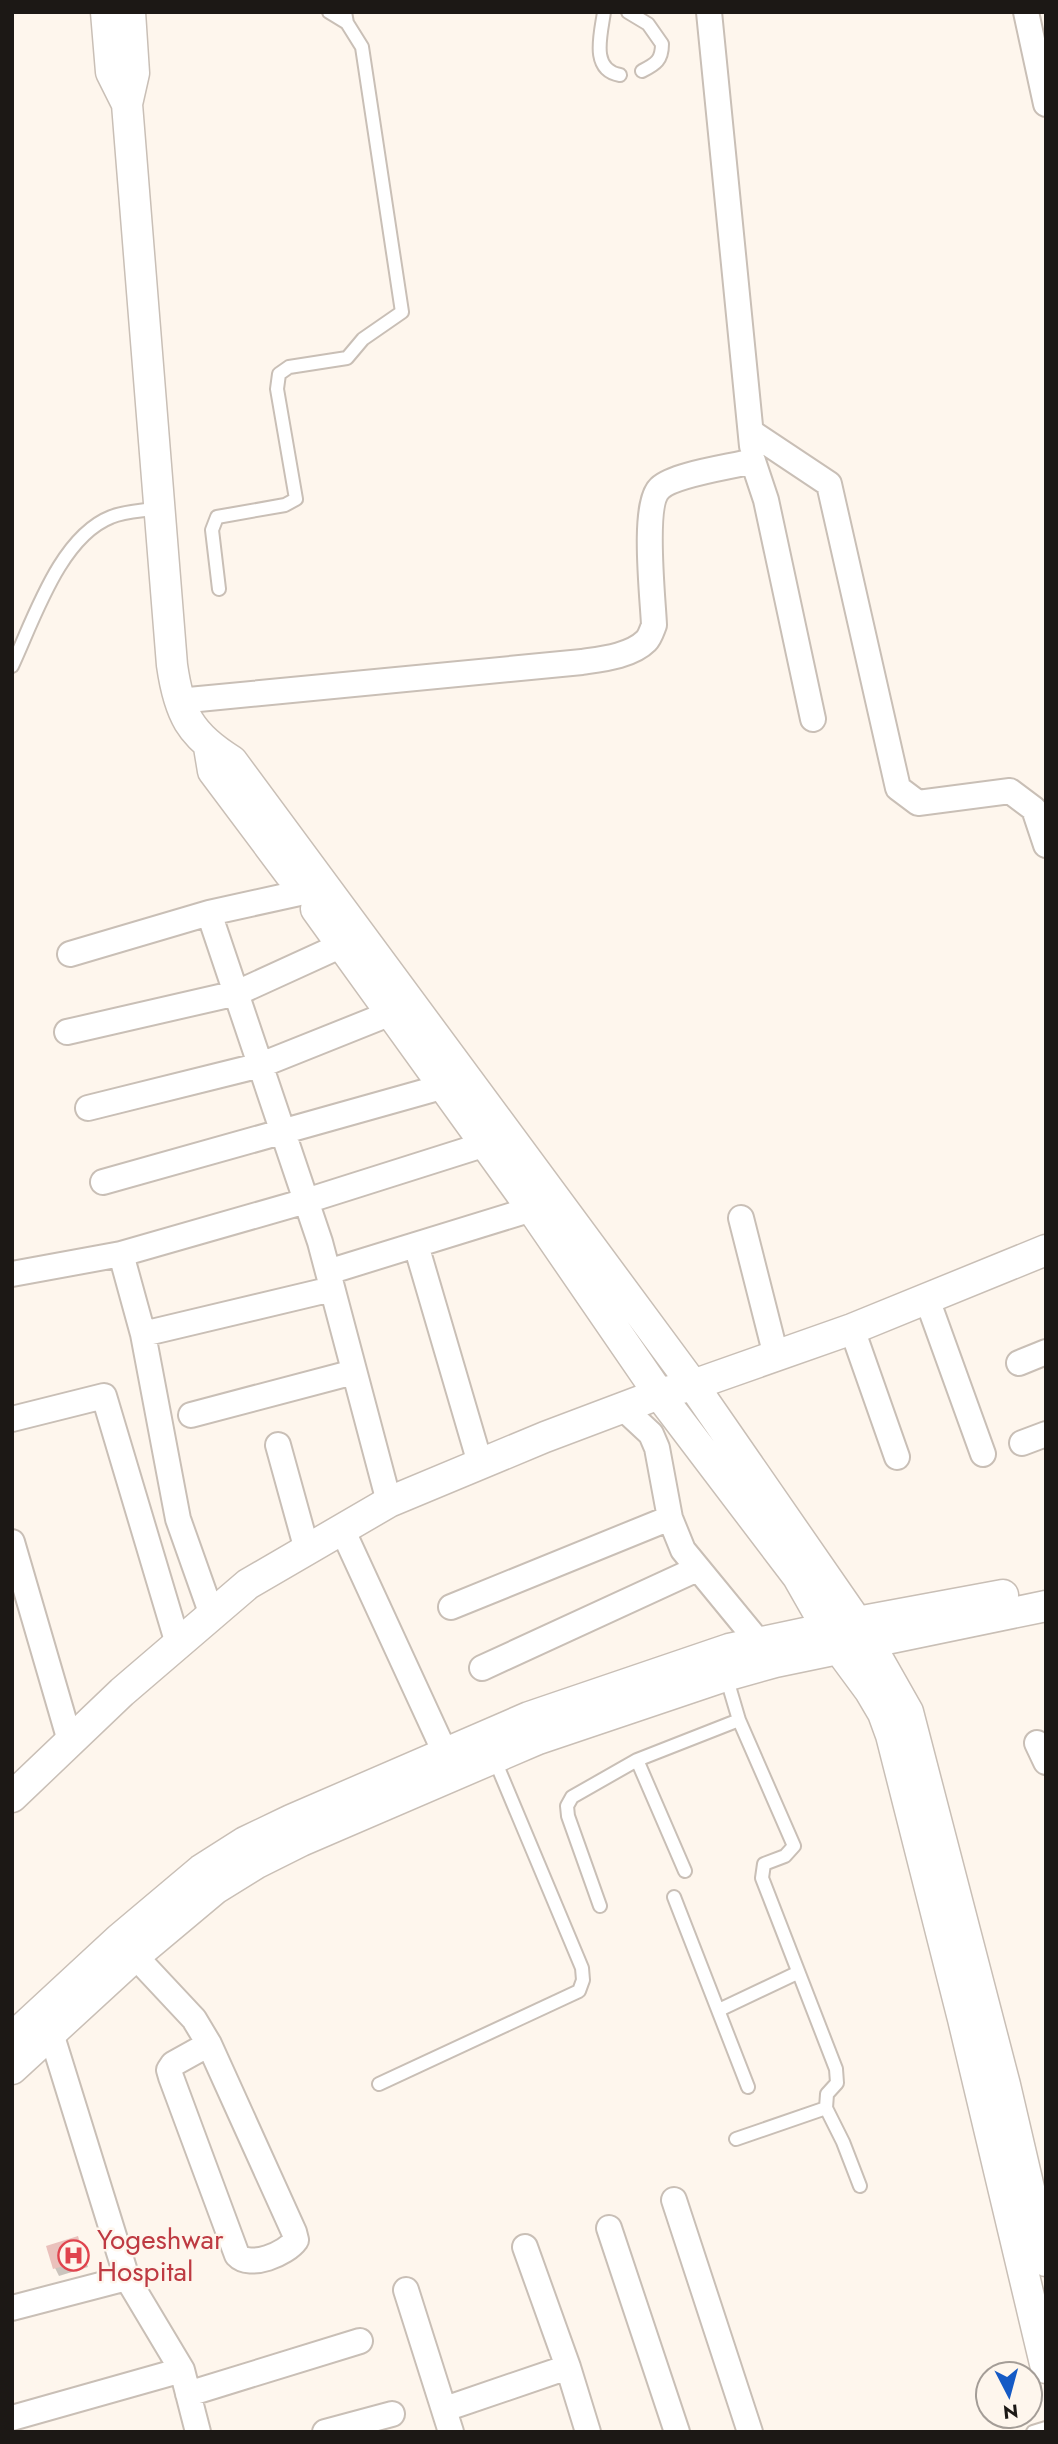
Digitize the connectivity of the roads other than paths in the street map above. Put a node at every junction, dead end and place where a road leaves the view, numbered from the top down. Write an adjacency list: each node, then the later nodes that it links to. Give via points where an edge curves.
1 (106, 12): 11 (street, via 111,72)
2 (130, 12): 11 (street, via 134,73)
3 (329, 12): 8 (lane)
4 (604, 12): 10 (lane, via 600,55 606,69)
5 (628, 12): 9 (lane, via 648,24 662,44 660,59)
6 (709, 12): 13 (street)
7 (1026, 12): 12 (street)
8 (346, 18): 16 (lane, via 362,47 402,312 363,339 347,358 289,367 279,374 277,389 296,499 217,517 212,530)
9 (642, 71)
10 (620, 75)
11 (127, 104): 15 (street)
12 (1046, 104)
13 (751, 432): 14 (street); 21 (street, via 829,484 898,788 918,803 1010,791 1034,809)
14 (753, 461): 18 (street, via 678,478 660,487 654,496 649,517 654,625 648,640 632,650 582,662); 19 (street, via 766,500)
15 (159, 508): 17 (lane, via 112,516 88,531 64,556); 18 (street)
16 (219, 589)
17 (12, 666)
18 (178, 701): 20 (street)
19 (813, 719)
20 (209, 747): 22 (street, via 213,771); 50 (street, via 232,761)
21 (1046, 845)
22 (304, 892): 23 (street); 24 (street)
23 (209, 913): 25 (street); 26 (street)
24 (342, 945): 26 (street); 27 (street)
25 (70, 954)
26 (237, 993): 28 (street); 29 (street)
27 (391, 1013): 29 (street); 30 (street)
28 (67, 1032)
29 (261, 1065): 31 (street); 32 (street)
30 (445, 1086): 32 (street); 33 (street)
31 (88, 1108)
32 (282, 1133): 34 (street); 35 (street)
33 (486, 1144): 35 (street); 36 (street)
34 (103, 1182)
35 (306, 1201): 40 (street); 42 (street)
36 (532, 1209): 38 (street); 51 (street)
37 (741, 1218): 47 (street)
38 (416, 1245): 42 (street); 60 (street)
39 (1046, 1250): 43 (street)
40 (121, 1254): 41 (street); 45 (street)
41 (12, 1275)
42 (330, 1280): 45 (street); 49 (street)
43 (928, 1298): 44 (street); 58 (street)
44 (852, 1329): 47 (street); 59 (street)
45 (143, 1334): 70 (street, via 178,1520)
46 (1046, 1352): 48 (street)
47 (776, 1356): 50 (street)
48 (1019, 1363)
49 (354, 1373): 53 (street); 61 (street)
50 (693, 1385): 51 (street); 71 (street)
51 (659, 1394): 52 (street); 71 (street)
52 (623, 1408): 60 (street); 62 (street, via 650,1434 657,1448)
53 (191, 1415)
54 (12, 1419): 72 (street, via 104,1396)
55 (1046, 1434): 56 (street)
56 (1022, 1443)
57 (278, 1446): 65 (street)
58 (983, 1454)
59 (897, 1457)
60 (480, 1463): 61 (street)
61 (388, 1502): 63 (street)
62 (670, 1518): 66 (street); 69 (street)
63 (342, 1529): 65 (street); 80 (street)
64 (12, 1542): 77 (street)
65 (307, 1550): 70 (street, via 248,1584)
66 (697, 1569): 73 (street); 74 (street)
67 (1046, 1587): 71 (street)
68 (1046, 1606): 71 (street)
69 (451, 1607)
70 (212, 1615): 72 (street)
71 (848, 1636): 73 (street); 100 (street, via 908,1712); 106 (street, via 891,1735)
72 (178, 1644): 77 (street)
73 (767, 1652): 75 (street); 80 (street, via 729,1649 529,1717)
74 (482, 1668)
75 (726, 1676): 76 (lane); 78 (street)
76 (739, 1720): 79 (lane); 86 (lane, via 794,1846 792,1852 764,1864 762,1878)
77 (70, 1741): 81 (street)
78 (494, 1758): 80 (street); 92 (lane, via 582,1968 583,1980 579,1991)
79 (637, 1760): 82 (lane); 84 (lane, via 572,1797 567,1806)
80 (450, 1763): 85 (street, via 257,1863 215,1889); 88 (street, via 291,1820 201,1870 119,1939)
81 (12, 1797)
82 (685, 1871)
83 (674, 1896): 87 (lane)
84 (600, 1906)
85 (135, 1956): 88 (street); 90 (street, via 194,2019)
86 (797, 1973): 87 (lane); 94 (lane, via 836,2069 838,2082 827,2094)
87 (719, 2010): 93 (lane)
88 (48, 2022): 89 (street); 91 (street); 101 (street)
89 (12, 2038)
90 (209, 2044): 90 (street, via 173,2064 170,2077 237,2255 250,2262 285,2251 296,2240)
91 (12, 2069)
92 (379, 2084)
93 (748, 2087)
94 (826, 2108): 95 (lane); 96 (lane)
95 (736, 2139)
96 (860, 2186)
97 (674, 2200): 117 (street)
98 (608, 2228): 116 (street)
99 (525, 2247): 105 (street)
100 (1046, 2261)
101 (127, 2277): 103 (street); 107 (street)
102 (406, 2290): 111 (street)
103 (12, 2308)
104 (360, 2341): 108 (street)
105 (568, 2367): 111 (street); 115 (street)
106 (1046, 2368)
107 (182, 2370): 108 (street); 110 (street)
108 (188, 2394): 113 (street)
109 (392, 2414): 114 (street)
110 (12, 2418)
111 (448, 2421)
112 (1046, 2428): 118 (lane)
113 (198, 2432)
114 (325, 2432)
115 (588, 2432)
116 (677, 2432)
117 (750, 2432)
118 (1033, 2432)

